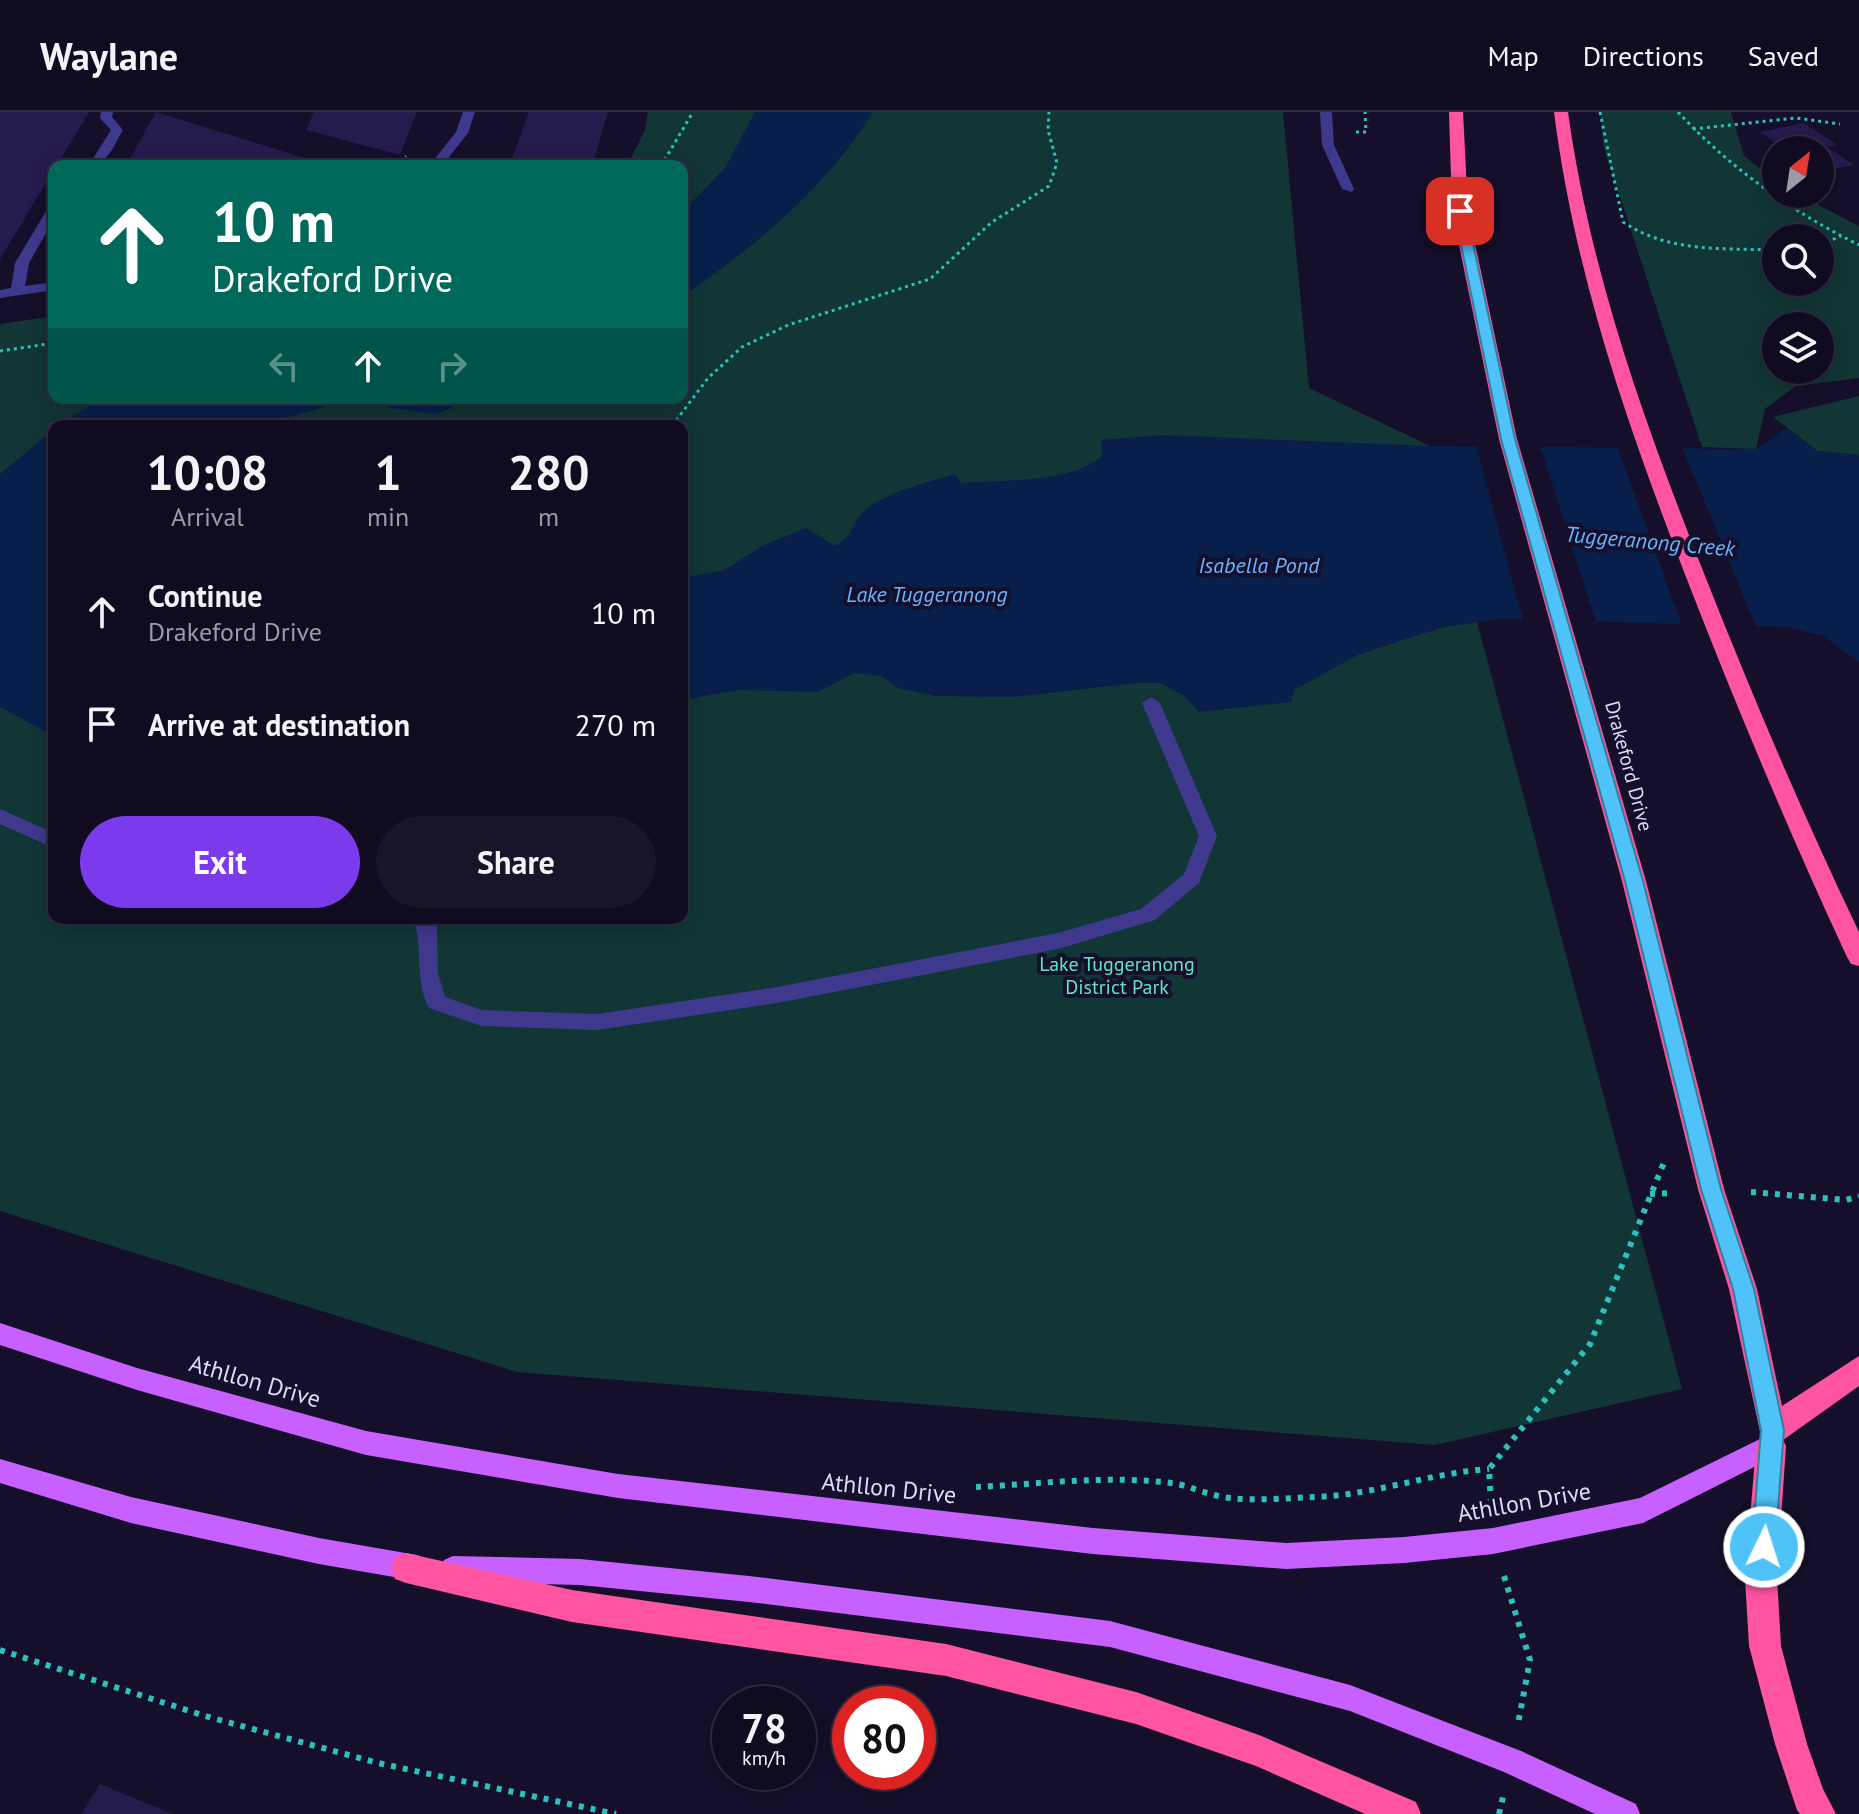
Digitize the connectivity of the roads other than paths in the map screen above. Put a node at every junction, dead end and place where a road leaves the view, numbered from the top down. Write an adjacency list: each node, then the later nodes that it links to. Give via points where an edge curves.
1 (107, 112): 6 (street, via 117,130)
2 (469, 112): 7 (street, via 462,133)
3 (1326, 112): 8 (street, via 1328,145)
4 (1456, 112): 20 (highway, Drakeford Drive, via 1460,211 1508,439 1634,881 1711,1189 1743,1289)
5 (1561, 112): 17 (highway, via 1573,196 1597,295 1645,443 1797,826)
6 (98, 160)
7 (440, 160)
8 (1348, 189)
9 (48, 218): 11 (street, via 22,263)
10 (48, 287): 11 (street)
11 (17, 292): 12 (street)
12 (0, 294)
13 (1151, 703): 16 (street, via 1208,836 1192,878 1148,915 1058,941 777,995 597,1022 482,1018 436,1002)
14 (0, 816): 15 (street)
15 (48, 838)
16 (425, 924)
17 (1859, 957)
18 (0, 1334): 20 (main road, Athllon Drive, via 137,1379 366,1443 618,1486 1093,1541 1286,1556 1493,1541 1643,1510)
19 (1859, 1369): 20 (highway)
20 (1772, 1438): 25 (highway, Drakeford Drive, via 1761,1578 1765,1646 1791,1744)
21 (0, 1471): 22 (main road, via 131,1510)
22 (406, 1568): 23 (highway, via 572,1606 961,1663 1136,1708 1259,1751); 24 (main road, via 580,1572 1110,1634 1350,1698 1511,1761)
23 (1404, 1814)
24 (1626, 1814)
25 (1819, 1814)

